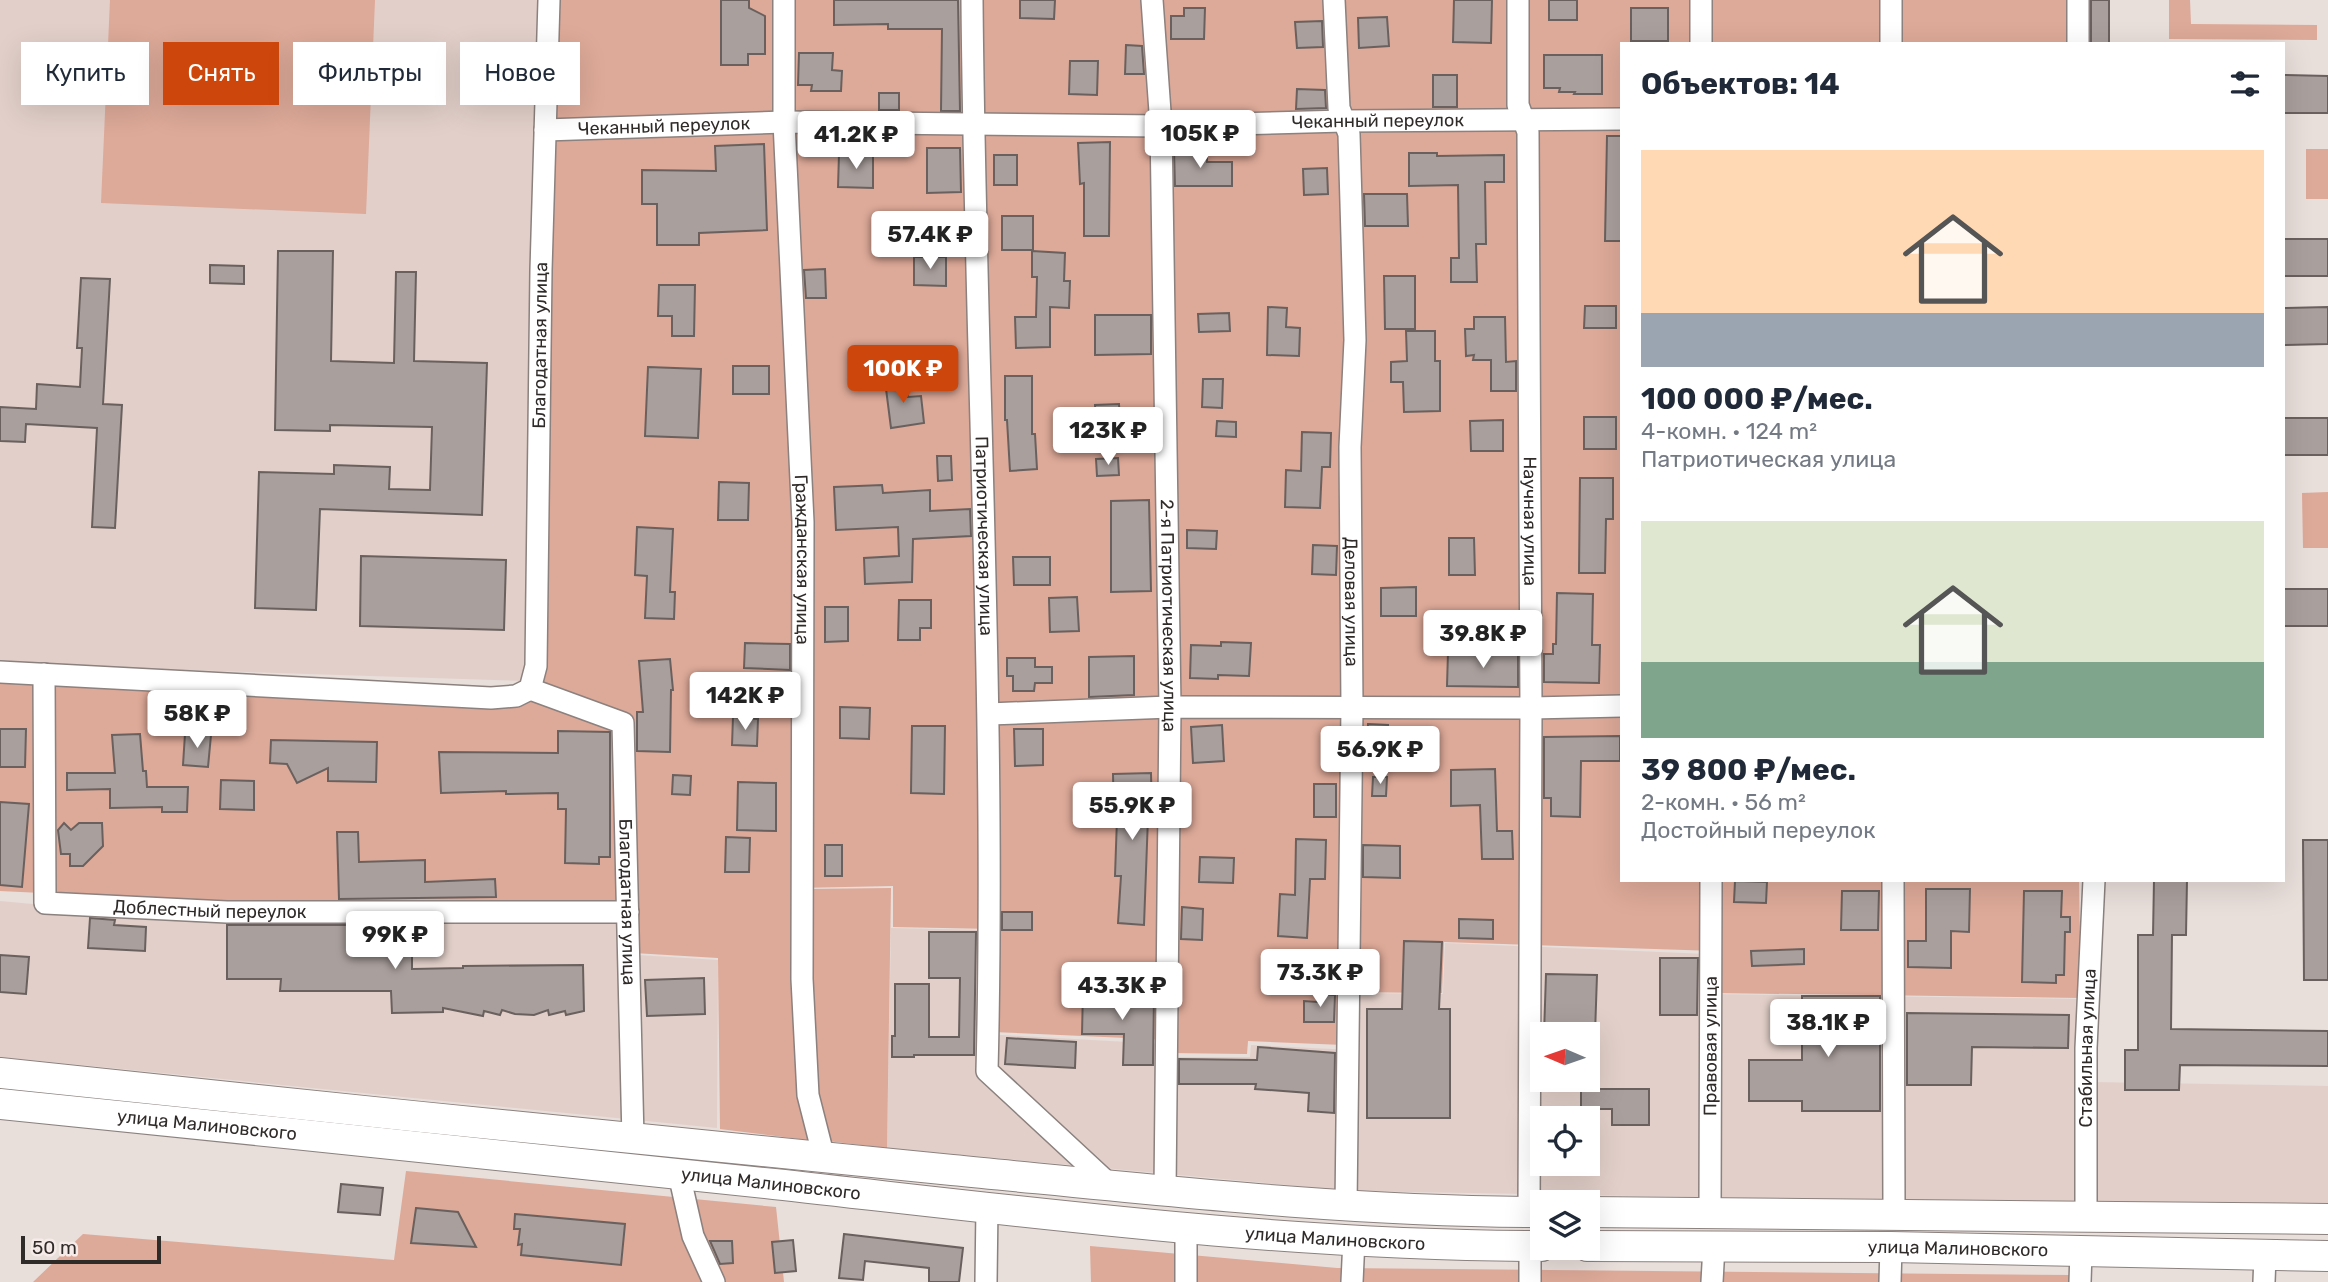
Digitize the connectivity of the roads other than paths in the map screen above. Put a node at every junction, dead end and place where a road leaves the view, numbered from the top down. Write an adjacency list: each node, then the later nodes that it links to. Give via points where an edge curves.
1 (549, 0): 19 (street, Благодатная улица)
2 (784, 0): 16 (street, Гражданская улица)
3 (972, 0): 17 (street, Патриотическая улица)
4 (1152, 0): 18 (street, 2-я Патриотическая улица)
5 (1334, 0): 15 (street, Деловая улица, via 1339,108)
6 (1518, 0): 13 (street, Научная улица, via 1518,105)
7 (1701, 0): 10 (street)
8 (1891, 0): 11 (street)
9 (2078, 0): 12 (street)
10 (1701, 42)
11 (1891, 42)
12 (2078, 42)
13 (1523, 119): 14 (street, Чеканный переулок); 15 (street, Чеканный переулок); 26 (street, Научная улица, via 1528,132)
14 (1620, 119)
15 (1344, 121): 18 (street, Чеканный переулок); 25 (street, Деловая улица, via 1349,134 1355,340 1350,447)
16 (784, 122): 17 (street, Чеканный переулок); 19 (street, Чеканный переулок); 35 (street, Гражданская улица, via 803,522 802,979 808,1095)
17 (973, 125): 18 (street, Чеканный переулок); 27 (street, Патриотическая улица)
18 (1161, 126): 24 (street, 2-я Патриотическая улица)
19 (545, 130): 22 (street, Благодатная улица, via 536,666)
20 (0, 672): 21 (street)
21 (44, 674): 22 (street, via 491,698 516,696); 31 (street, Доблестный переулок, via 45,902 227,912)
22 (530, 689): 31 (street, Благодатная улица, via 623,723)
23 (1620, 706): 26 (street)
24 (1170, 707): 25 (street); 27 (street); 39 (street, 2-я Патриотическая улица)
25 (1352, 708): 26 (street); 40 (street, Деловая улица)
26 (1531, 708): 38 (street, Научная улица)
27 (989, 714): 37 (street, Патриотическая улица, via 987,1071)
28 (1711, 882): 44 (street, Правовая улица)
29 (1894, 882): 45 (street)
30 (2094, 882): 46 (street, Стабильная улица, via 2086,1048)
31 (628, 912): 34 (street, Благодатная улица)
32 (0, 1073): 34 (highway, улица Малиновского)
33 (0, 1104): 36 (highway, улица Малиновского)
34 (633, 1139): 35 (highway, улица Малиновского)
35 (824, 1158): 37 (highway, улица Малиновского)
36 (679, 1174): 41 (highway, улица Малиновского); 58 (street, via 693,1236)
37 (1110, 1185): 39 (highway, улица Малиновского)
38 (1535, 1190)
39 (1165, 1191): 40 (highway, улица Малиновского)
40 (1346, 1206): 42 (highway, улица Малиновского)
41 (987, 1208): 48 (highway, улица Малиновского); 59 (street)
42 (1530, 1212)
43 (1600, 1212): 44 (highway, улица Малиновского)
44 (1710, 1212): 45 (highway, улица Малиновского)
45 (1894, 1213): 46 (highway, улица Малиновского)
46 (2086, 1218): 47 (highway, улица Малиновского)
47 (2328, 1219)
48 (1186, 1228): 49 (highway, улица Малиновского); 60 (street)
49 (1354, 1240): 50 (highway, улица Малиновского); 61 (street)
50 (1530, 1246)
51 (1600, 1246): 52 (highway, улица Малиновского)
52 (1714, 1247): 53 (highway, улица Малиновского); 63 (street)
53 (1891, 1247): 54 (highway, улица Малиновского); 64 (street)
54 (2081, 1252): 57 (highway, улица Малиновского); 65 (street)
55 (2328, 1256): 57 (highway, улица Малиновского)
56 (1534, 1260): 62 (street)
57 (2264, 1269)
58 (714, 1282)
59 (986, 1282)
60 (1186, 1282)
61 (1352, 1282)
62 (1530, 1282)
63 (1712, 1282)
64 (1890, 1282)
65 (2080, 1282)

